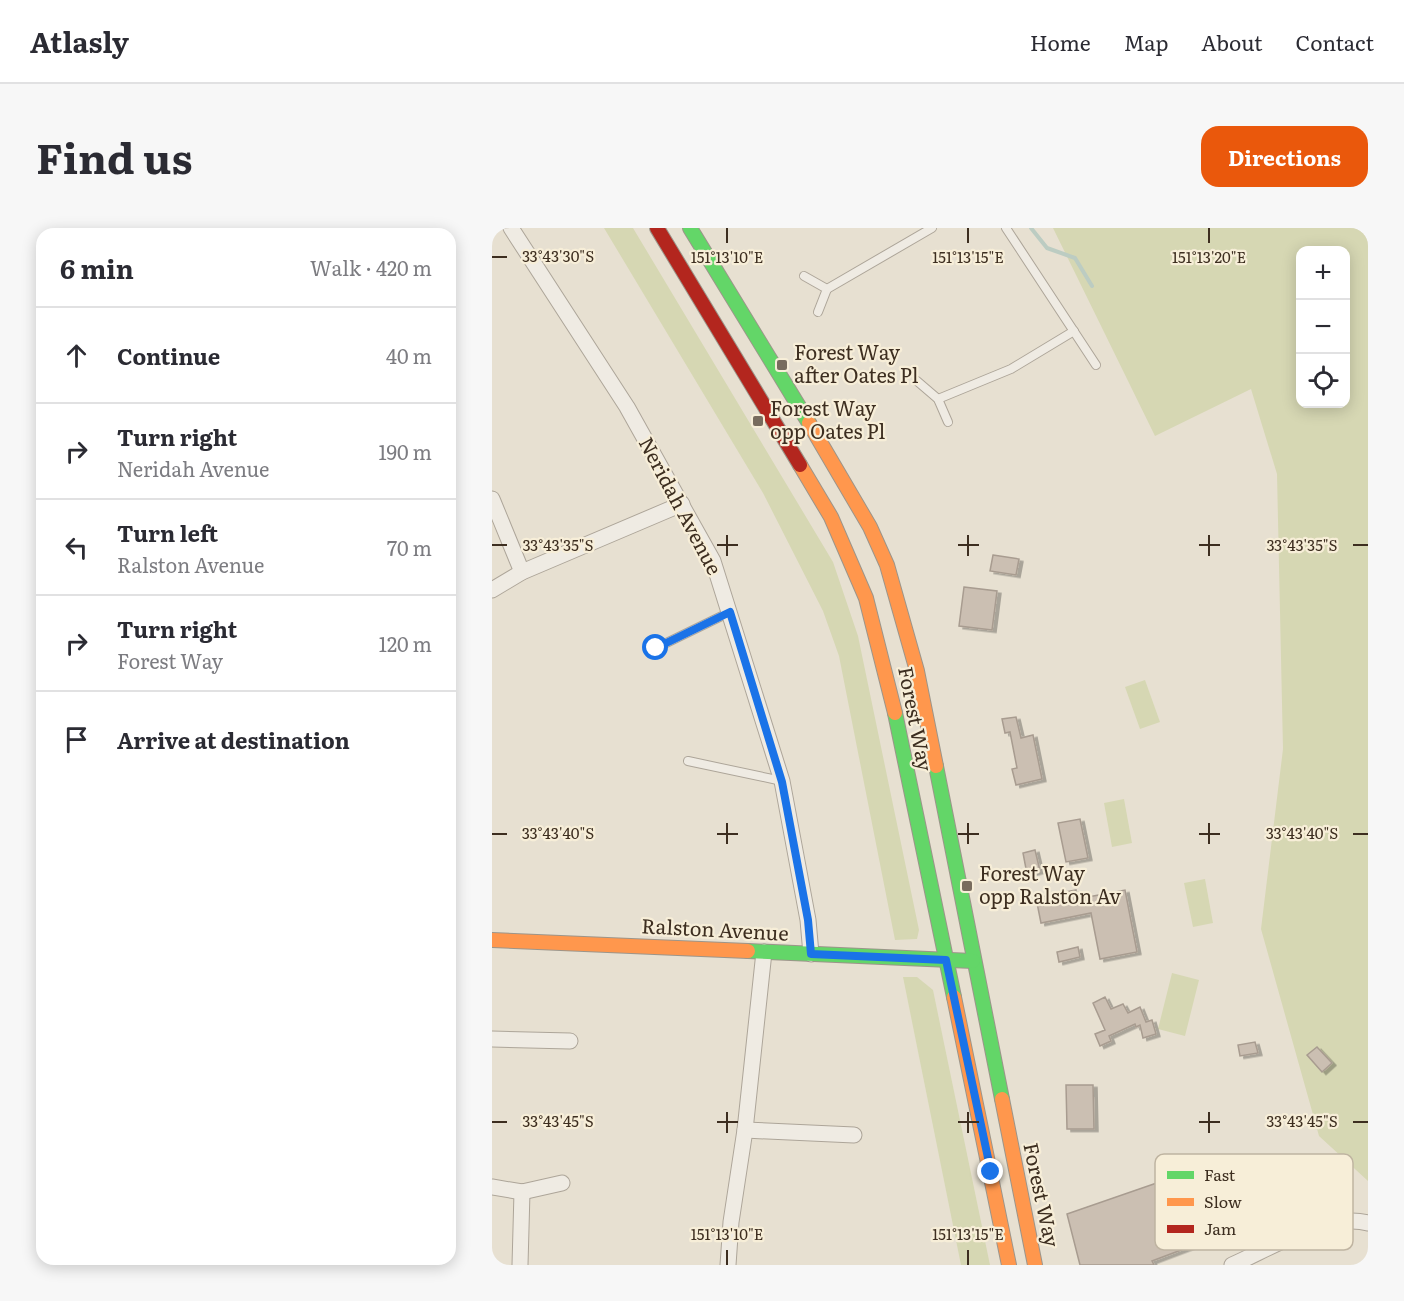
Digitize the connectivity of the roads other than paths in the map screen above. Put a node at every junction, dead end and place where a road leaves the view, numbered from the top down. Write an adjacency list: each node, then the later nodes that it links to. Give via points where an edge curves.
1 (511, 228): 15 (street, Neridah Avenue, via 627,407)
2 (657, 228): 25 (main road, Forest Way, via 831,517 857,573 878,636)
3 (690, 228): 26 (main road, Forest Way, via 843,478 887,565 917,671)
4 (932, 228): 7 (lane)
5 (1006, 228): 9 (lane)
6 (804, 276): 7 (lane)
7 (827, 289): 8 (lane)
8 (818, 312)
9 (1074, 331): 10 (lane); 12 (lane, via 1011,369)
10 (1096, 365)
11 (917, 381): 12 (lane)
12 (938, 399): 13 (lane)
13 (948, 422)
14 (492, 499): 16 (street)
15 (682, 504): 16 (street); 18 (street, Neridah Avenue, via 713,561)
16 (522, 572): 17 (street)
17 (492, 590)
18 (730, 612): 19 (lane); 21 (street, Neridah Avenue)
19 (656, 648)
20 (688, 761): 21 (lane)
21 (782, 782): 24 (street, Neridah Avenue)
22 (492, 940): 23 (main road, Ralston Avenue)
23 (764, 952): 24 (main road, Ralston Avenue); 29 (street)
24 (811, 954): 25 (main road, Ralston Avenue)
25 (946, 960): 26 (main road, Ralston Avenue); 39 (main road, Forest Way)
26 (973, 961): 40 (main road, Forest Way)
27 (492, 1039): 28 (street)
28 (570, 1041)
29 (745, 1130): 30 (street); 38 (street)
30 (854, 1135)
31 (562, 1183): 33 (street)
32 (492, 1187): 33 (street)
33 (522, 1192): 37 (street)
34 (1353, 1222): 35 (street)
35 (1368, 1223)
36 (1266, 1250): 41 (street)
37 (520, 1265)
38 (728, 1265)
39 (1009, 1265)
40 (1035, 1265)
41 (1232, 1265)

